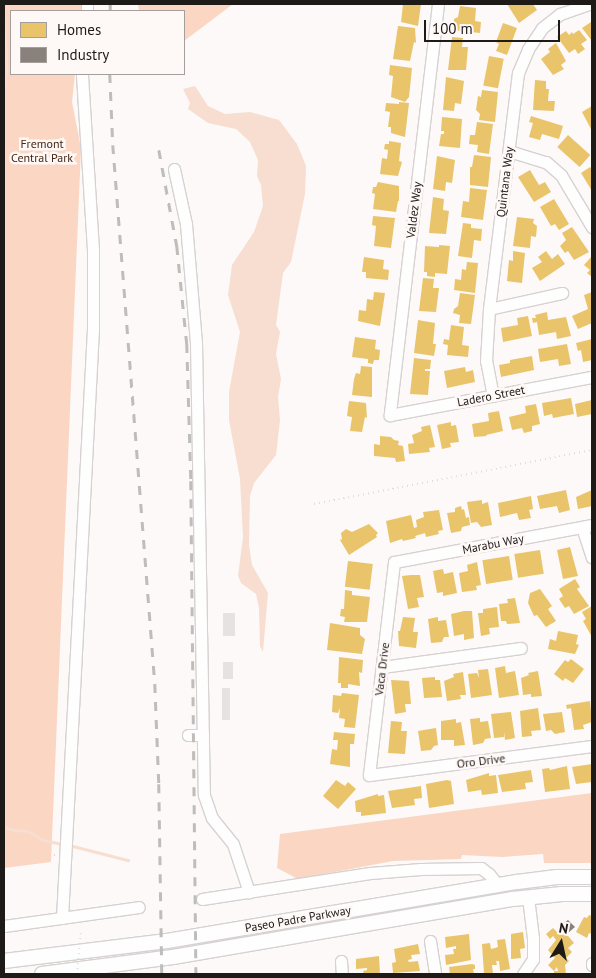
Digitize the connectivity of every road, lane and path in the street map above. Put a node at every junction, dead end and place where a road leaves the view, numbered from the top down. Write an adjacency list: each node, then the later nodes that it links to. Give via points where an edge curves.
1 (438, 4): 11 (street, Valdez Way)
2 (589, 4): 4 (street, Quintana Way, via 560,14 542,28 528,49 518,73)
3 (82, 75): 23 (street, via 93,250 94,329)
4 (509, 151): 6 (street, via 546,162 561,176); 8 (street, Quintana Way)
5 (174, 168): 19 (street, via 186,224 196,343)
6 (592, 227)
7 (562, 293): 8 (street)
8 (489, 308): 10 (street, Quintana Way, via 486,361)
9 (592, 377): 10 (street, Ladero Street)
10 (493, 396): 11 (street, Ladero Street)
11 (390, 415)
12 (592, 450): 13 (path)
13 (314, 504)
14 (587, 526): 15 (street); 16 (street, Marabu Way)
15 (592, 557)
16 (394, 562): 18 (street, Vaca Drive)
17 (522, 648): 18 (street)
18 (382, 667): 22 (street, Vaca Drive)
19 (203, 734): 20 (street); 27 (street, via 206,804 212,818 233,844)
20 (188, 735)
21 (592, 746): 22 (street, Oro Drive)
22 (369, 775)
23 (65, 848): 24 (path, via 47,854); 32 (street)
24 (4, 854)
25 (592, 879): 26 (main road, Paseo Padre Parkway, via 547,878); 29 (main road, via 544,886)
26 (498, 885): 27 (street, via 482,868 434,868 370,873); 37 (main road, Paseo Padre Parkway, via 158,943)
27 (249, 892): 30 (street)
28 (592, 894): 29 (main road, Paseo Padre Parkway)
29 (528, 897): 38 (main road, Paseo Padre Parkway, via 163,959); 42 (street, via 534,938 533,959)
30 (202, 898)
31 (139, 907): 32 (street)
32 (62, 918): 33 (street)
33 (4, 926)
34 (80, 930): 39 (path, bridge)
35 (430, 941): 41 (street)
36 (341, 960): 40 (street)
37 (4, 961)
38 (42, 974)
39 (77, 974)
40 (342, 974)
41 (435, 974)
42 (523, 974)

